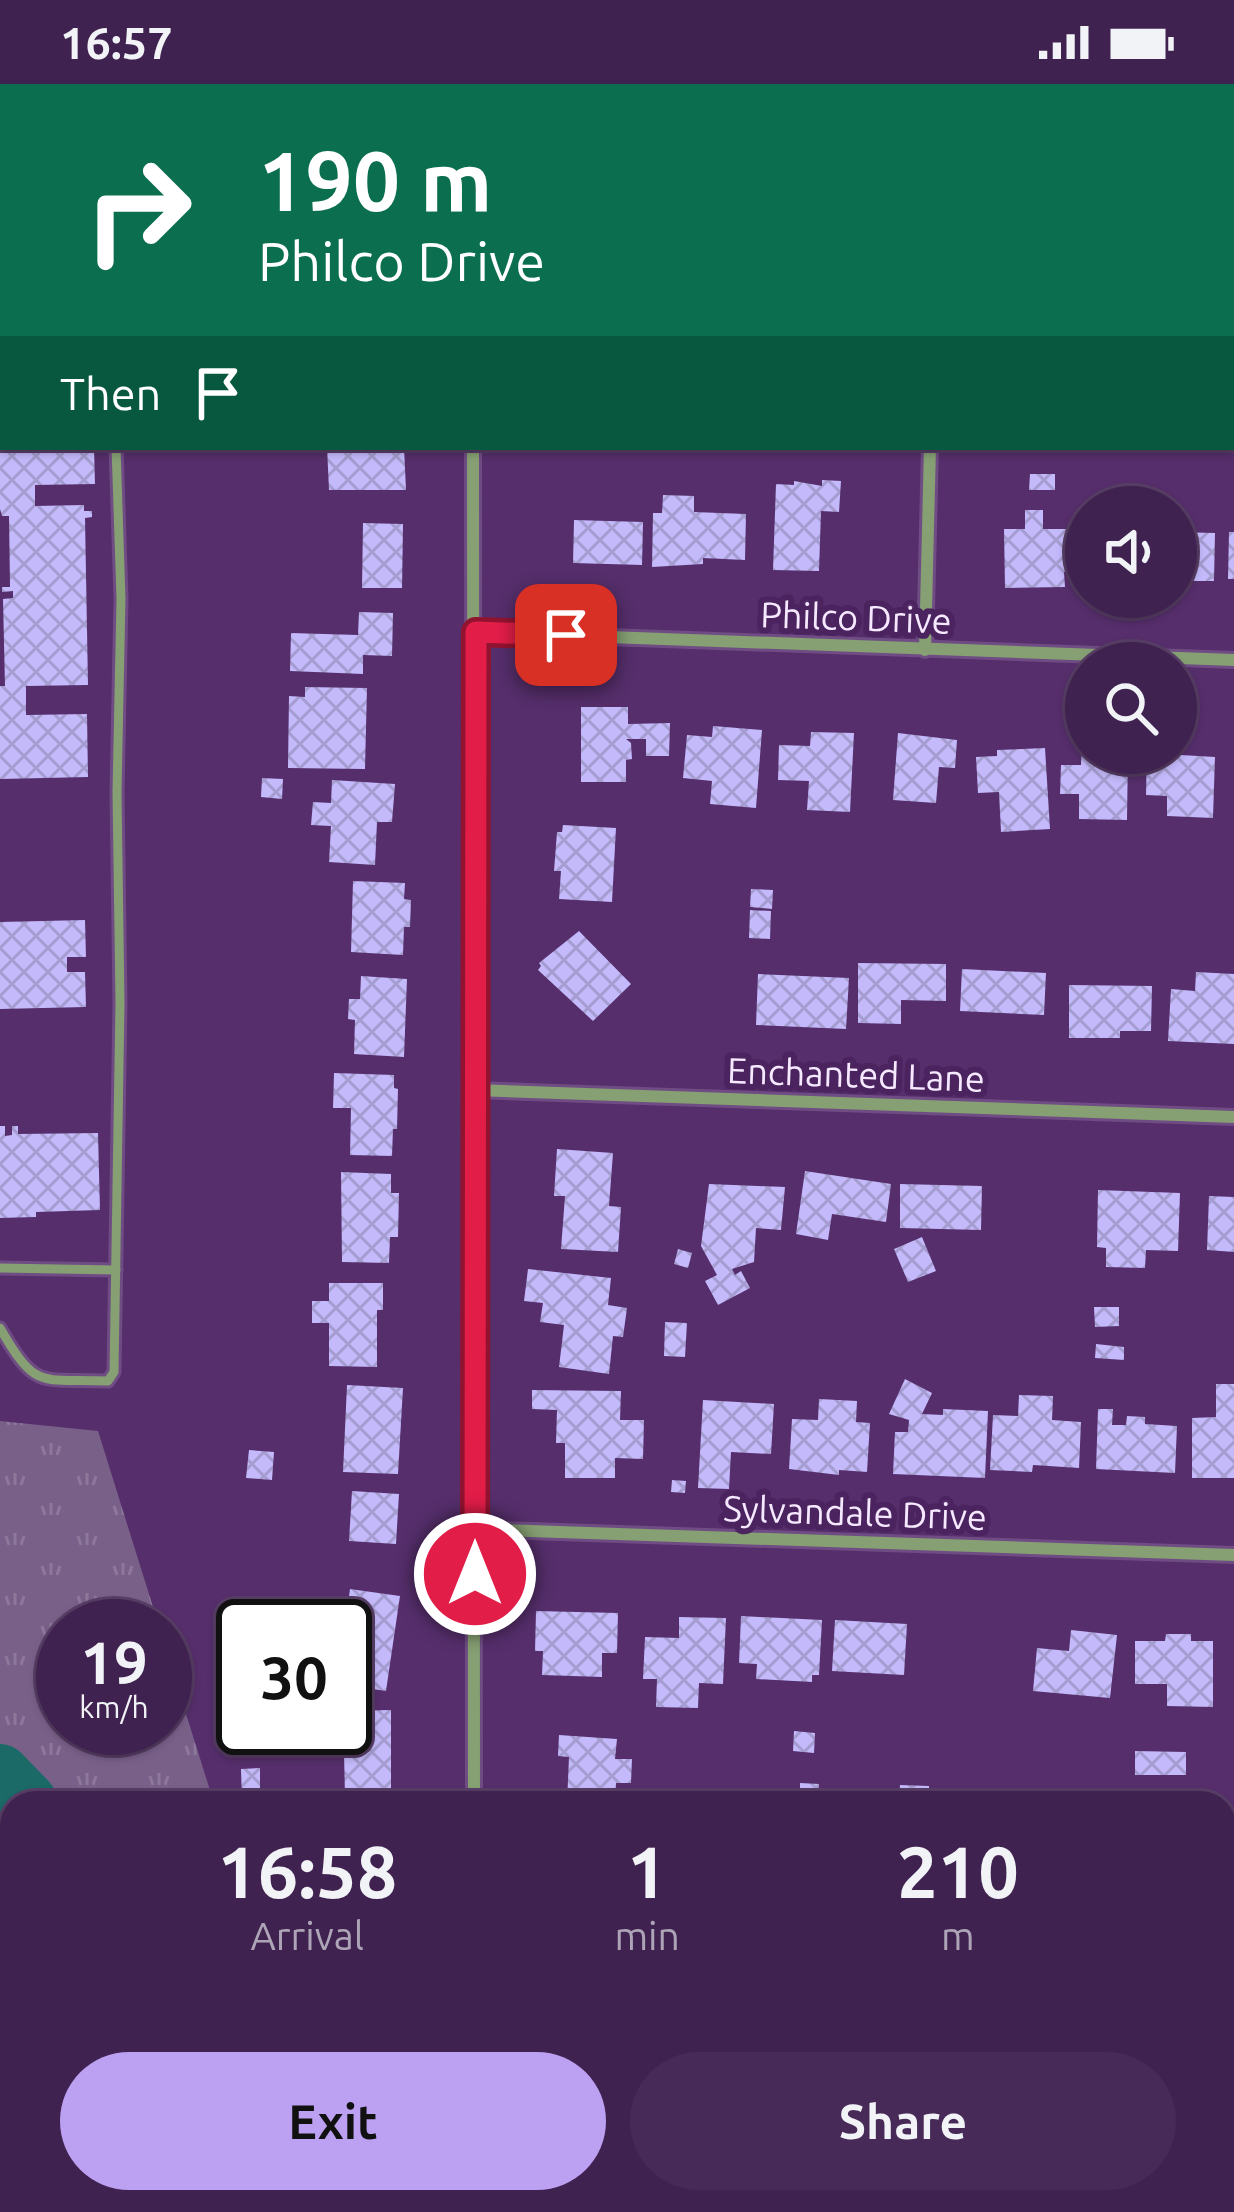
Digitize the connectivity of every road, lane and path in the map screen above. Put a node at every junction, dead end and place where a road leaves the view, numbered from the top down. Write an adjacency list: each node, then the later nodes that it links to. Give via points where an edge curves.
1 (116, 450): 10 (lane)
2 (473, 450): 4 (street)
3 (930, 450): 5 (street)
4 (476, 632): 5 (street, Philco Drive); 7 (street)
5 (926, 650): 6 (street, Philco Drive)
6 (1234, 660)
7 (476, 1090): 8 (street, Enchanted Lane); 12 (street)
8 (1234, 1117)
9 (0, 1268): 10 (lane)
10 (116, 1270): 11 (lane, via 108,1381 33,1376)
11 (0, 1328)
12 (475, 1528): 13 (street, Sylvandale Drive); 14 (street)
13 (1234, 1555)
14 (475, 1791)

